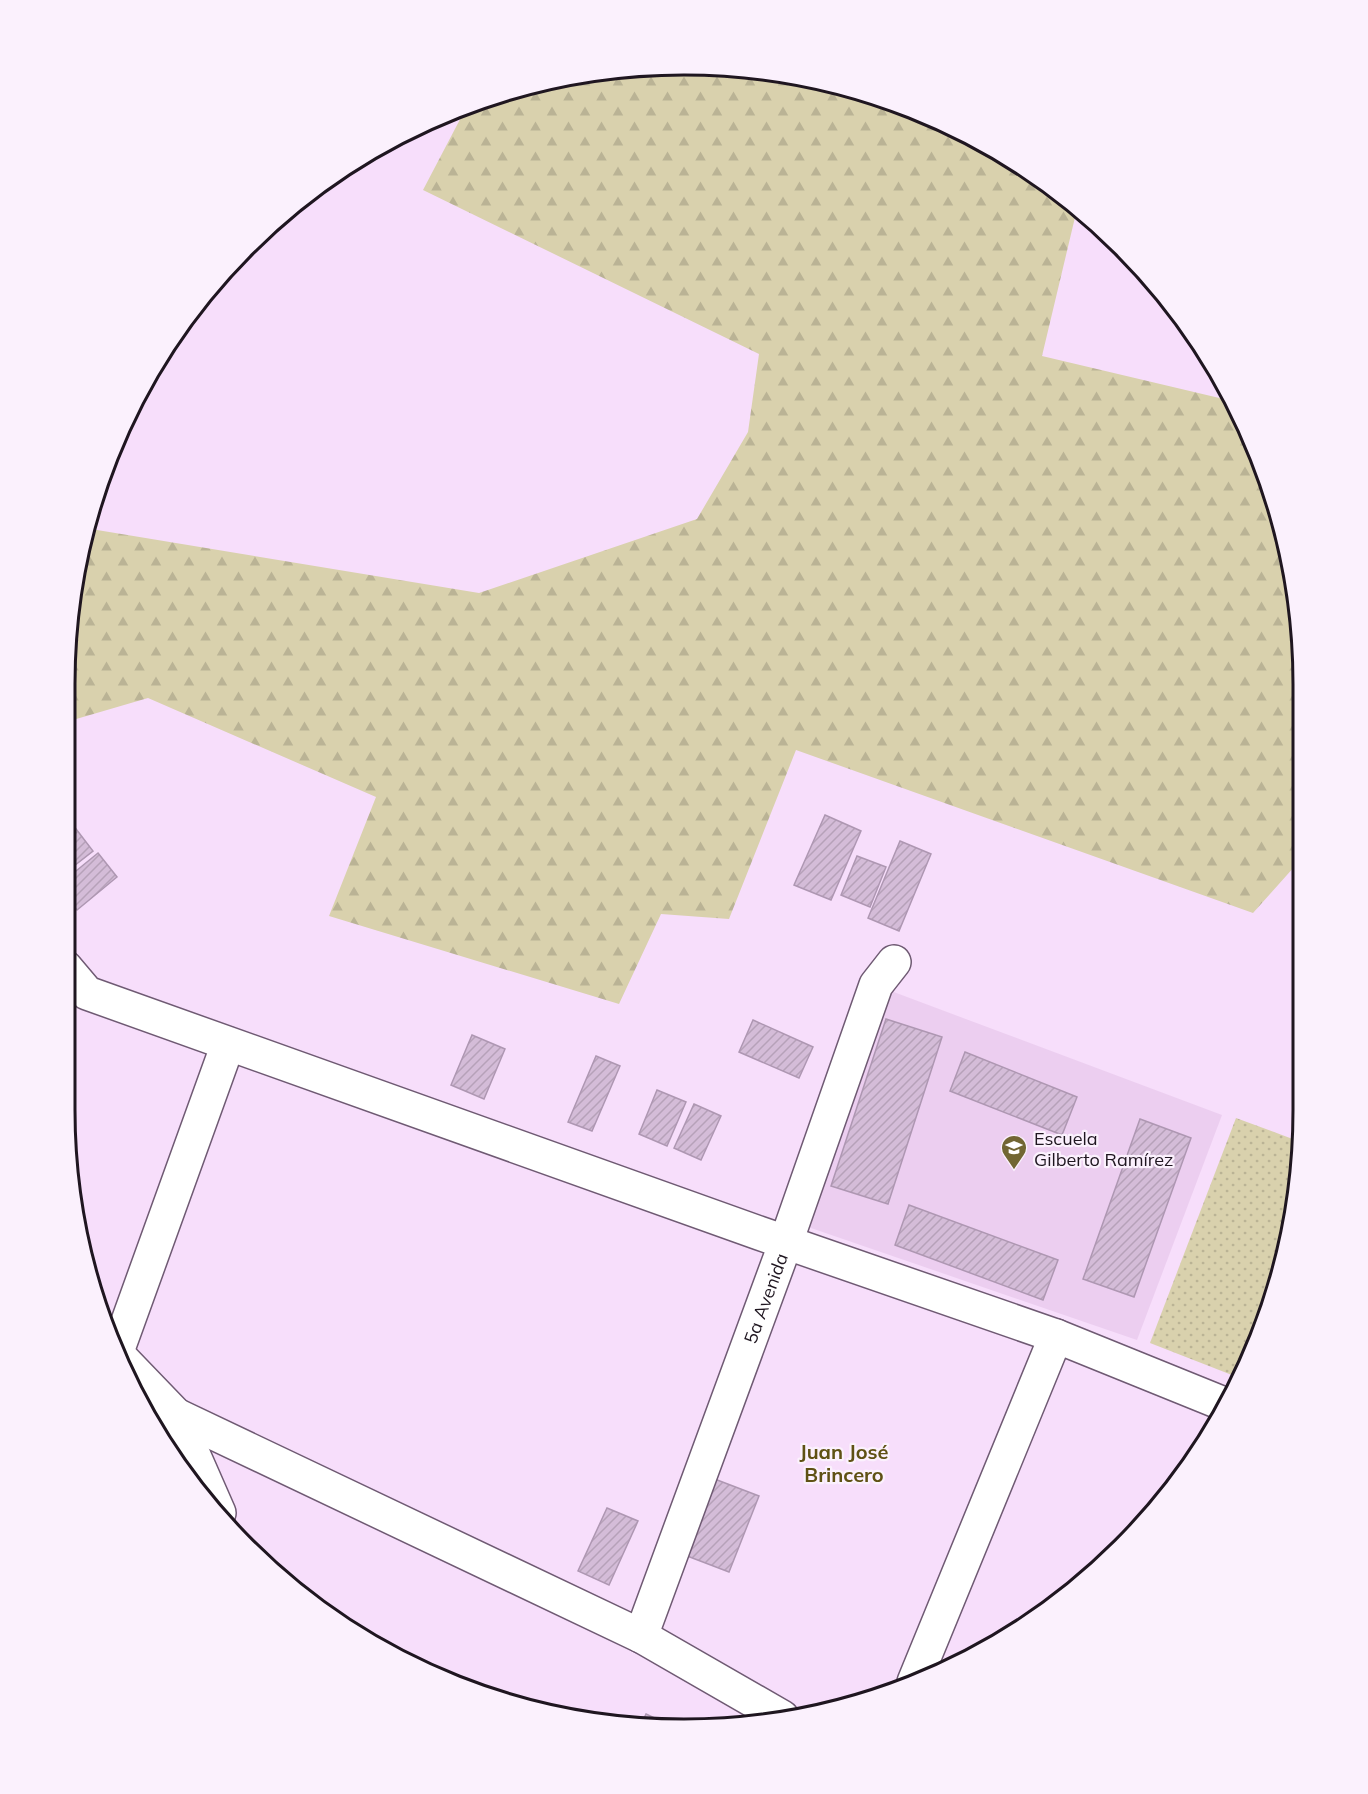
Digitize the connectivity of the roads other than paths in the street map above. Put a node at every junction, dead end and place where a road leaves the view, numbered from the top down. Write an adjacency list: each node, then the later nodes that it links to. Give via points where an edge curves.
1 (894, 962): 4 (street, 5a Avenida, via 876,985)
2 (75, 979): 3 (street, via 87,993)
3 (228, 1044): 4 (street); 6 (street)
4 (786, 1242): 5 (street); 11 (street, 5a Avenida)
5 (1056, 1336): 8 (street); 12 (street)
6 (121, 1342)
7 (135, 1373): 9 (street)
8 (1218, 1402)
9 (176, 1416): 10 (street); 11 (street)
10 (209, 1492)
11 (641, 1636): 13 (street)
12 (918, 1673)
13 (774, 1712)

